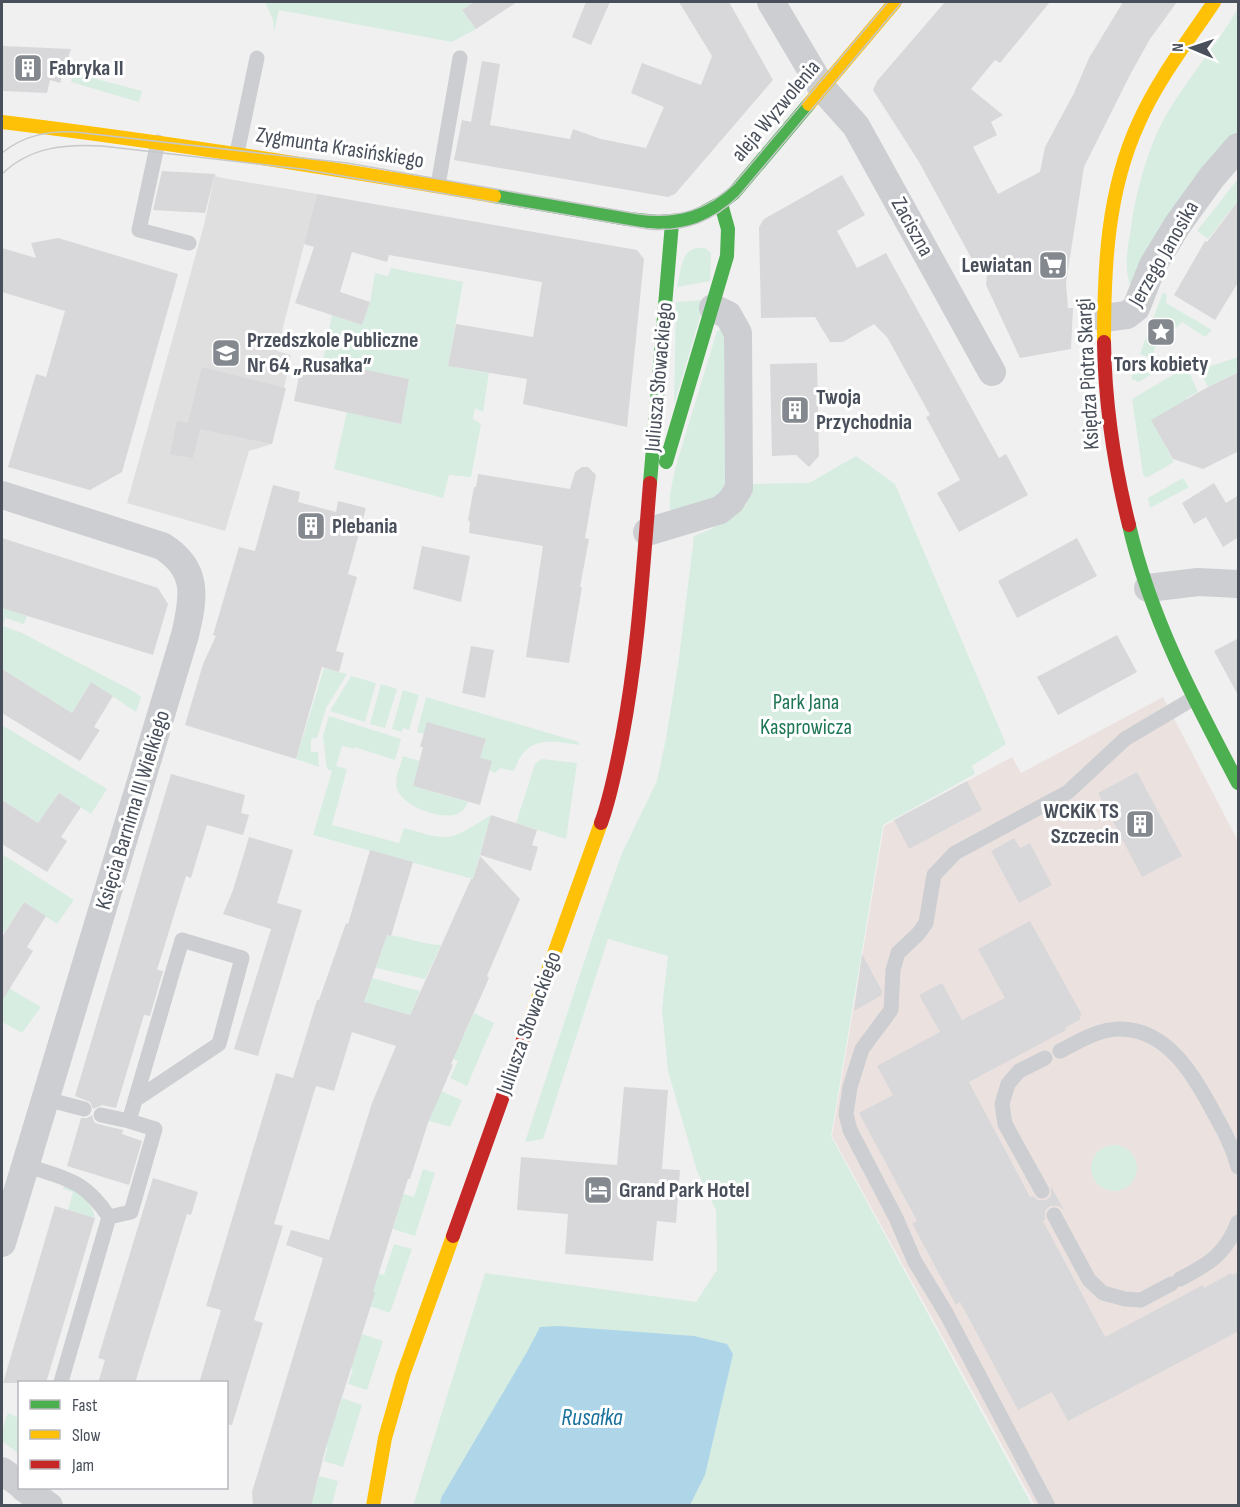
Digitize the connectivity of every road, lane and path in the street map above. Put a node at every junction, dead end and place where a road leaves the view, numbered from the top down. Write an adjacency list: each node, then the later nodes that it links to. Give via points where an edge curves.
1 (771, 2): 6 (street, Zaciszna)
2 (895, 2): 6 (street, aleja Wyzwolenia)
3 (1214, 2): 16 (street, Księdza Piotra Skargi, via 1160,81 1127,152 1108,234)
4 (257, 58): 10 (lane)
5 (460, 58): 11 (lane)
6 (822, 88): 12 (street, aleja Wyzwolenia); 17 (street, Zaciszna, via 856,126)
7 (8, 126): 8 (street, Zygmunta Krasińskiego)
8 (158, 142): 10 (street, Zygmunta Krasińskiego); 14 (lane, via 139,230)
9 (1239, 147): 16 (street, Jerzego Janosika, via 1178,224 1153,265 1136,308 1127,315)
10 (237, 153): 11 (street, Zygmunta Krasińskiego)
11 (438, 185): 13 (street, Zygmunta Krasińskiego, via 628,219)
12 (721, 204): 13 (street, aleja Wyzwolenia); 15 (street, Juliusza Słowackiego, via 729,249)
13 (672, 223): 19 (street, Juliusza Słowackiego)
14 (189, 243)
15 (713, 308): 19 (street, Juliusza Słowackiego); 19 (street, via 728,315 738,333 739,488 720,510)
16 (1104, 318): 21 (street, Księdza Piotra Skargi, via 1111,444)
17 (992, 372)
18 (2, 495): 26 (street, Księcia Barnima III Wielkiego, via 162,546 186,567 192,591 185,635)
19 (647, 532): 43 (street, Juliusza Słowackiego, via 628,710 610,792 403,1375 382,1452)
20 (1239, 584): 21 (street, via 1198,582)
21 (1148, 588): 22 (street, Księdza Piotra Skargi)
22 (1194, 698): 23 (street, Księdza Piotra Skargi); 44 (lane, via 1125,739 1068,792 955,853 934,875 926,923 898,953 891,1010 862,1049 850,1087 846,1114 850,1130 915,1262)
23 (1239, 783)
24 (1060, 1051): 32 (lane, via 1095,1033 1120,1029 1143,1034 1164,1045 1195,1077)
25 (1046, 1058): 33 (lane, via 1019,1071 1008,1084 1002,1104 1005,1124)
26 (46, 1099): 28 (lane); 31 (street, Księcia Barnima III Wielkiego)
27 (135, 1100): 27 (lane, via 182,940 242,958 219,1044); 30 (lane)
28 (84, 1109)
29 (101, 1114): 30 (lane)
30 (129, 1121): 35 (lane, via 155,1129 131,1212)
31 (25, 1165): 35 (lane, via 77,1183 97,1198); 37 (street, Księcia Barnima III Wielkiego)
32 (1239, 1167)
33 (1042, 1191)
34 (1054, 1215): 36 (lane, via 1089,1280 1103,1293 1141,1300 1208,1264 1222,1252)
35 (109, 1216): 38 (lane)
36 (1239, 1222)
37 (2, 1243)
38 (62, 1381)
39 (2, 1471): 40 (street)
40 (18, 1483)
41 (25, 1489): 42 (street)
42 (49, 1506)
43 (373, 1506)
44 (1048, 1506)

